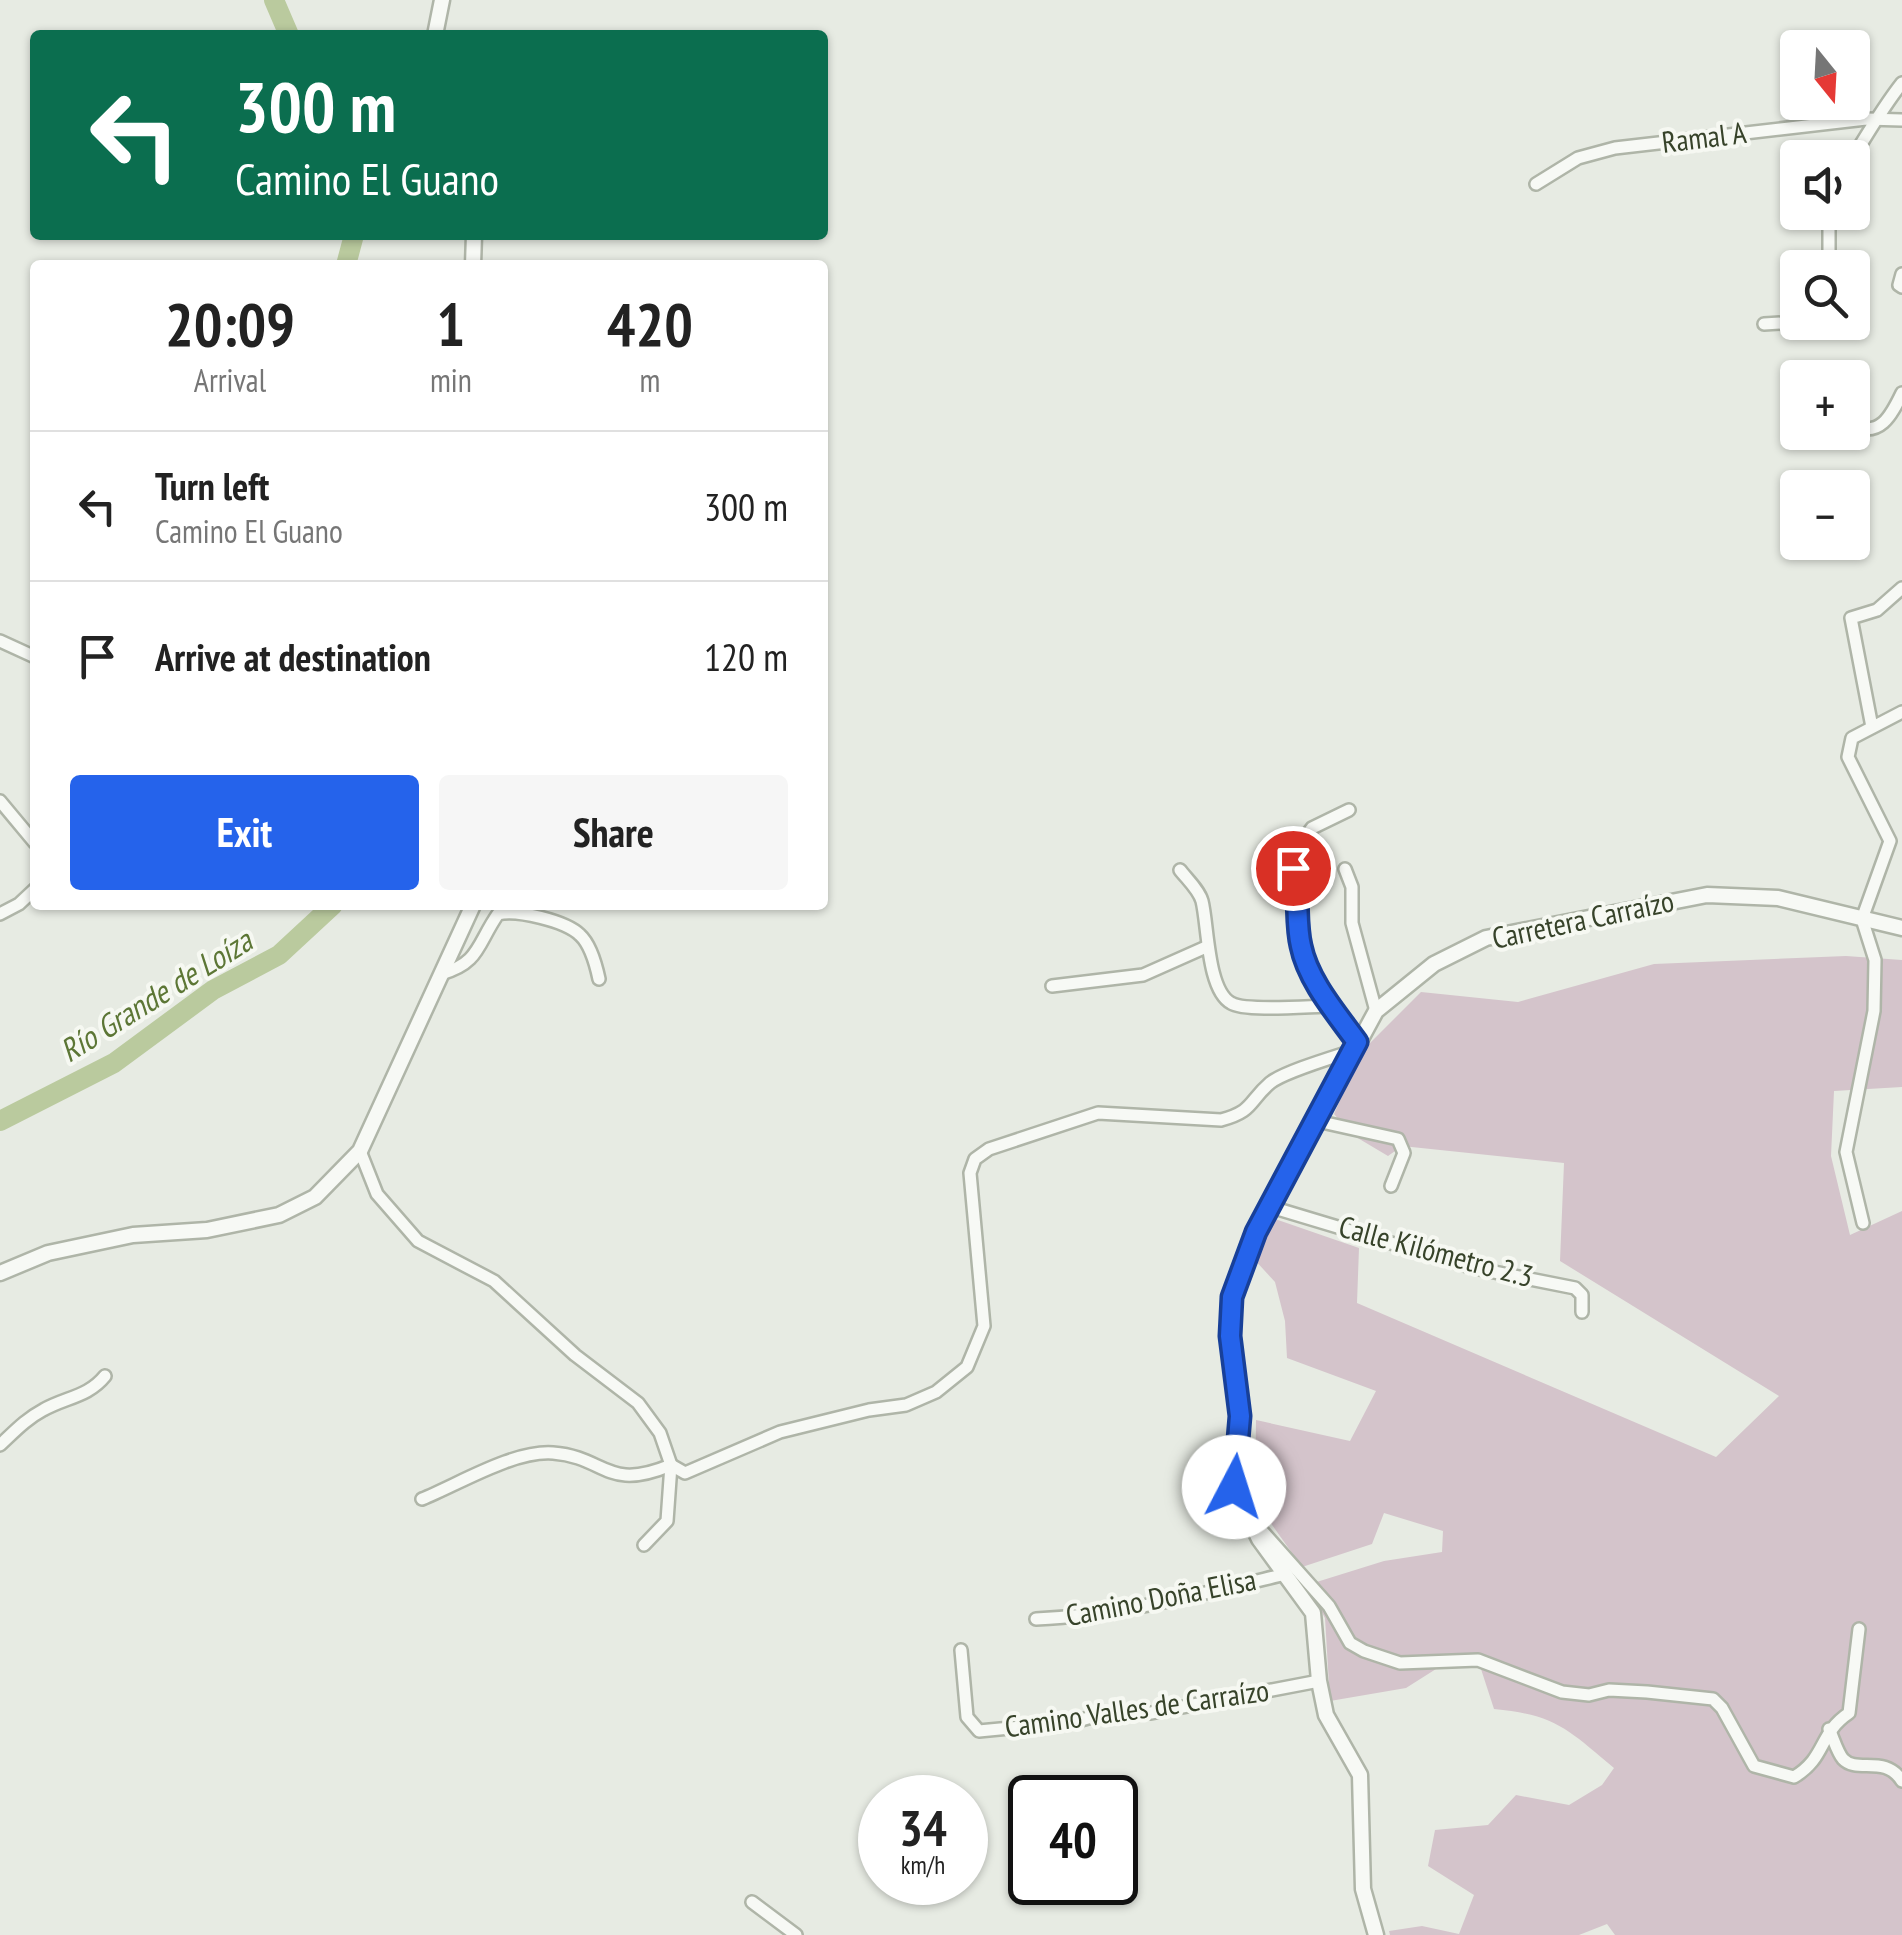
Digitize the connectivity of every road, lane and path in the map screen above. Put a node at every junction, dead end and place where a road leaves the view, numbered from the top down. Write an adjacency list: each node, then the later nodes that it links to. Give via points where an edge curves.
1 (442, 0): 2 (street)
2 (435, 30)
3 (1902, 84): 4 (street)
4 (1880, 118): 5 (street, Ramal A); 6 (street); 7 (street, Ramal A, via 1615,148 1578,158)
5 (1902, 120)
6 (1865, 140)
7 (1536, 184)
8 (1902, 274): 9 (street)
9 (1902, 287)
10 (1780, 323): 11 (street)
11 (1764, 324)
12 (1902, 393): 13 (street, via 1892,414)
13 (1870, 430)
14 (1902, 588): 18 (street, via 1877,610 1851,618)
15 (0, 641): 16 (street)
16 (30, 655)
17 (1902, 712): 18 (street)
18 (1872, 727): 27 (street, via 1852,738 1848,756 1890,842)
19 (0, 801): 21 (street)
20 (1344, 812): 33 (street, via 1312,828 1293,854 1300,943)
21 (30, 837)
22 (1345, 869): 34 (street)
23 (1180, 870): 29 (street, via 1202,898)
24 (30, 894): 26 (street)
25 (470, 910): 30 (street)
26 (0, 914)
27 (1862, 919): 28 (street, Carretera Carraízo); 34 (street, Carretera Carraízo, via 1778,898 1707,895 1670,902 1486,938 1434,964); 40 (street, via 1875,960 1874,1010 1846,1152)
28 (1902, 928)
29 (1206, 947): 32 (street, via 1143,975); 33 (street, via 1230,1003)
30 (441, 974): 31 (street, via 463,968 498,914 511,910 577,932); 37 (street)
31 (599, 979)
32 (1052, 986)
33 (1332, 1006): 35 (street)
34 (1376, 1011): 35 (street, Carretera Carraízo)
35 (1355, 1046): 36 (street, Carretera Carraízo); 45 (street, via 1272,1081 1240,1115 1220,1120 1098,1113 989,1148 970,1173 984,1326 967,1366 936,1392 906,1405 780,1432 685,1473)
36 (1317, 1122): 38 (street, via 1398,1139 1404,1153); 39 (street, Carretera Carraízo)
37 (360, 1151): 41 (street, via 315,1197 279,1216 133,1235 48,1253); 45 (street, via 378,1194 405,1228 494,1281 638,1403 660,1433)
38 (1391, 1186)
39 (1271, 1206): 42 (street, Calle Kilómetro 2.3, via 1474,1268 1575,1288); 47 (street, Carretera Carraízo, via 1232,1297 1240,1416 1234,1487)
40 (1863, 1223)
41 (0, 1272)
42 (1582, 1312)
43 (105, 1376): 44 (street, via 94,1390 22,1423)
44 (0, 1445)
45 (671, 1466): 46 (street, via 616,1476 574,1458 532,1455); 48 (street, via 667,1521)
46 (422, 1499)
47 (1246, 1512): 49 (street, Carretera Carraízo); 54 (street, via 1329,1606 1350,1643 1364,1651 1400,1662 1478,1660 1562,1692 1713,1700 1754,1766 1794,1777 1818,1757)
48 (644, 1546)
49 (1286, 1574): 50 (street, Camino Doña Elisa, via 1142,1608); 53 (street, Carretera Carraízo, via 1313,1612)
50 (1036, 1620)
51 (1859, 1629): 54 (street, via 1849,1714)
52 (961, 1650): 53 (street, Camino Valles de Carraízo, via 968,1717 979,1730 1150,1713)
53 (1319, 1681): 58 (street, Carretera Carraízo, via 1326,1715 1360,1775 1363,1889)
54 (1829, 1729): 55 (street, via 1843,1759 1882,1764)
55 (1902, 1780)
56 (752, 1902): 57 (street)
57 (796, 1935)
58 (1376, 1935)

